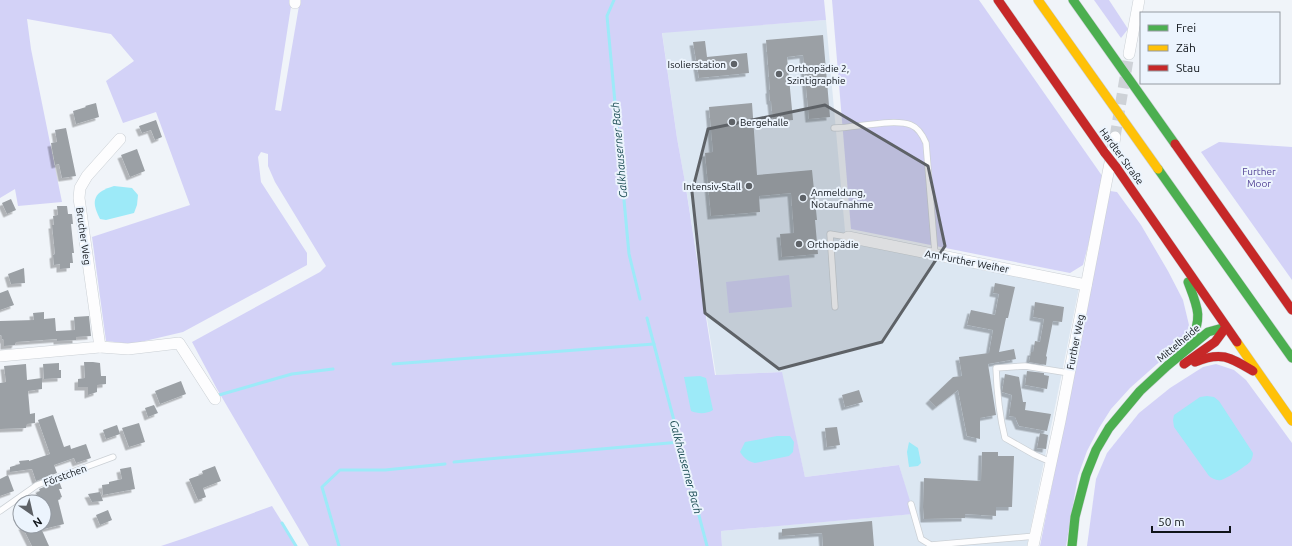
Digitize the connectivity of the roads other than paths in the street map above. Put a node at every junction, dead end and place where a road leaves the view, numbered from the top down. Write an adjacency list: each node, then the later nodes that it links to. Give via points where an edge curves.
1 (998, 0): 11 (main road, Hardter Straße, bridge)
2 (1038, 0): 19 (main road)
3 (1073, 0): 14 (main road)
4 (1140, 0): 5 (street)
5 (1129, 54)
6 (834, 128): 10 (lane, via 900,122 912,125 921,133 926,143)
7 (1115, 137): 12 (street, Further Weg)
8 (120, 139): 16 (street, Brucher Weg, via 87,176 80,188 79,198)
9 (848, 237): 10 (street, Am Further Weiher); 13 (lane, via 830,234)
10 (935, 254): 12 (street, Am Further Weiher)
11 (1176, 254): 15 (main road, Hardter Straße); 17 (main road, via 1199,314 1197,332)
12 (1086, 285): 21 (street, Further Weg)
13 (835, 307)
14 (1292, 310)
15 (1226, 328): 17 (main road, Mittelheide, via 1208,332); 22 (main road, Hardter Straße); 24 (main road, Mittelheide, via 1215,342)
16 (100, 347): 18 (street); 23 (street, via 128,349 179,343)
17 (1187, 350): 24 (main road, Mittelheide, via 1140,391)
18 (0, 356)
19 (1292, 358)
20 (1177, 372): 22 (main road, via 1205,358 1228,356)
21 (1069, 373): 27 (street, Further Weg); 27 (lane, via 1025,366 996,368 1000,417 1006,438)
22 (1258, 373): 25 (main road, Hardter Straße)
23 (215, 399)
24 (1123, 410): 31 (main road, Mittelheide, via 1096,450 1086,475)
25 (1292, 421)
26 (113, 457): 29 (lane, Förstchen, via 37,485)
27 (1051, 462): 30 (street, Further Weg)
28 (911, 504): 30 (lane, via 921,539 931,545)
29 (0, 511)
30 (1034, 541)
31 (1072, 546)

